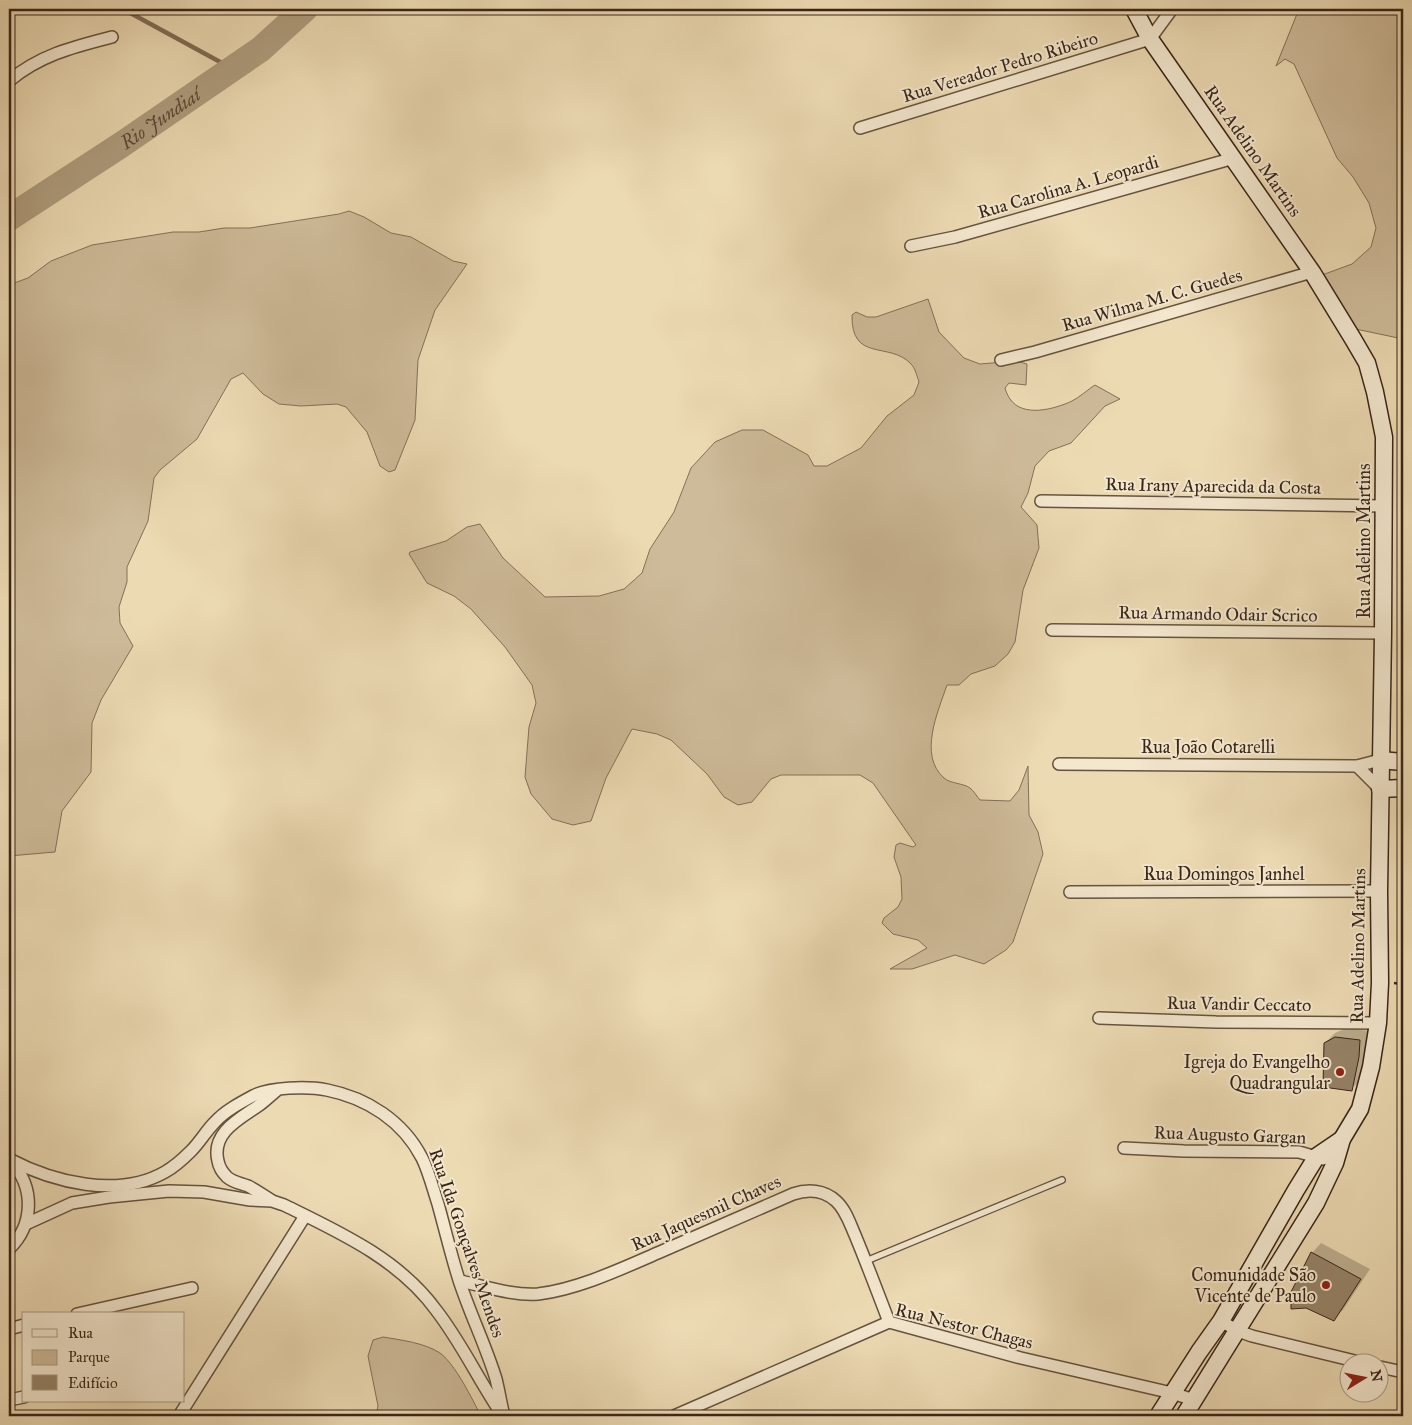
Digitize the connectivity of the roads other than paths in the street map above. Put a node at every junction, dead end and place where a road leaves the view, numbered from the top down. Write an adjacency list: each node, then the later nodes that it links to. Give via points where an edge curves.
1 (1134, 9): 4 (street, Rua Adelino Martins)
2 (1172, 9): 4 (street)
3 (112, 37): 5 (street, via 66,49 25,67)
4 (1150, 39): 6 (street, Rua Vereador Pedro Ribeiro); 7 (street, Rua Adelino Martins)
5 (9, 81)
6 (860, 128)
7 (1234, 158): 8 (street, Rua Carolina A. Leopardi, via 955,237); 9 (street, Rua Adelino Martins)
8 (911, 246)
9 (1312, 272): 10 (street, Rua Wilma M. C. Guedes); 12 (street, Rua Adelino Martins, via 1367,363 1384,436)
10 (1001, 360)
11 (1041, 501): 12 (street, Rua Irany Aparecida da Costa)
12 (1384, 506): 14 (street, Rua Adelino Martins)
13 (1052, 630): 14 (street, Rua Armando Odair Scrico)
14 (1383, 633): 15 (street, Rua Adelino Martins)
15 (1380, 760): 16 (street); 18 (street, Rua João Cotarelli); 19 (street, Rua Adelino Martins)
16 (1403, 762)
17 (1059, 764): 18 (street, Rua João Cotarelli)
18 (1357, 766): 19 (street)
19 (1380, 788): 20 (street); 21 (street, Rua Adelino Martins)
20 (1403, 788)
21 (1378, 891): 22 (street, Rua Domingos Janhel); 24 (street, Rua Adelino Martins)
22 (1070, 892)
23 (1099, 1018): 24 (street, Rua Vandir Ceccato)
24 (1378, 1023): 26 (street, Rua Adelino Martins, via 1360,1109)
25 (277, 1090): 29 (street, Rua Ida Gonçalves Mendes, via 255,1095 226,1112 192,1150 165,1172 140,1182 110,1185 67,1181); 32 (street, Rua Ida Gonçalves Mendes, via 225,1131 216,1155 226,1176); 37 (street, Rua Ida Gonçalves Mendes, via 321,1089 353,1097 381,1112 404,1133 423,1159)
26 (1342, 1139): 28 (street, Rua Adelino Martins); 30 (street, Rua Adelino Martins)
27 (1124, 1148): 28 (street, Rua Augusto Gargan, via 1299,1152)
28 (1317, 1156): 30 (street, Rua Augusto Gargan); 40 (street, Rua Adelino Martins)
29 (9, 1160): 34 (street, Rua Ida Gonçalves Mendes, via 27,1189)
30 (1334, 1163): 44 (street, Rua Adelino Martins, via 1316,1203)
31 (1062, 1180): 36 (lane)
32 (272, 1201): 33 (street, Rua Ida Gonçalves Mendes); 34 (street, Rua Ida Gonçalves Mendes, via 169,1191 72,1203)
33 (305, 1216): 52 (street); 53 (street, Rua Ida Gonçalves Mendes, via 354,1241 408,1278 436,1309)
34 (26, 1224): 35 (street, Rua Ida Gonçalves Mendes)
35 (9, 1249)
36 (866, 1261): 37 (street, Rua Jaquesmil Chaves, via 838,1202 823,1193 808,1191 793,1194 612,1274 569,1287 538,1294 515,1293); 41 (street, Rua Jaquesmil Chaves)
37 (460, 1281): 53 (street, Rua Ida Gonçalves Mendes, via 496,1379)
38 (192, 1288): 39 (street)
39 (86, 1312)
40 (1221, 1321): 44 (street); 48 (street, Rua Adelino Martins)
41 (889, 1322): 48 (street, Rua Nestor Chagas, via 1021,1358); 54 (street, Rua Nestor Chagas)
42 (22, 1326): 43 (street)
43 (9, 1329)
44 (1238, 1331): 45 (street); 51 (street, Rua Adelino Martins)
45 (1340, 1358)
46 (1390, 1369): 47 (street)
47 (1403, 1372)
48 (1172, 1393): 51 (street, Rua Nestor Chagas); 55 (street, Rua Adelino Martins)
49 (22, 1397): 50 (street)
50 (9, 1400)
51 (1194, 1400): 56 (street, Rua Adelino Martins)
52 (179, 1416)
53 (503, 1416)
54 (674, 1416)
55 (1158, 1416)
56 (1184, 1416)

